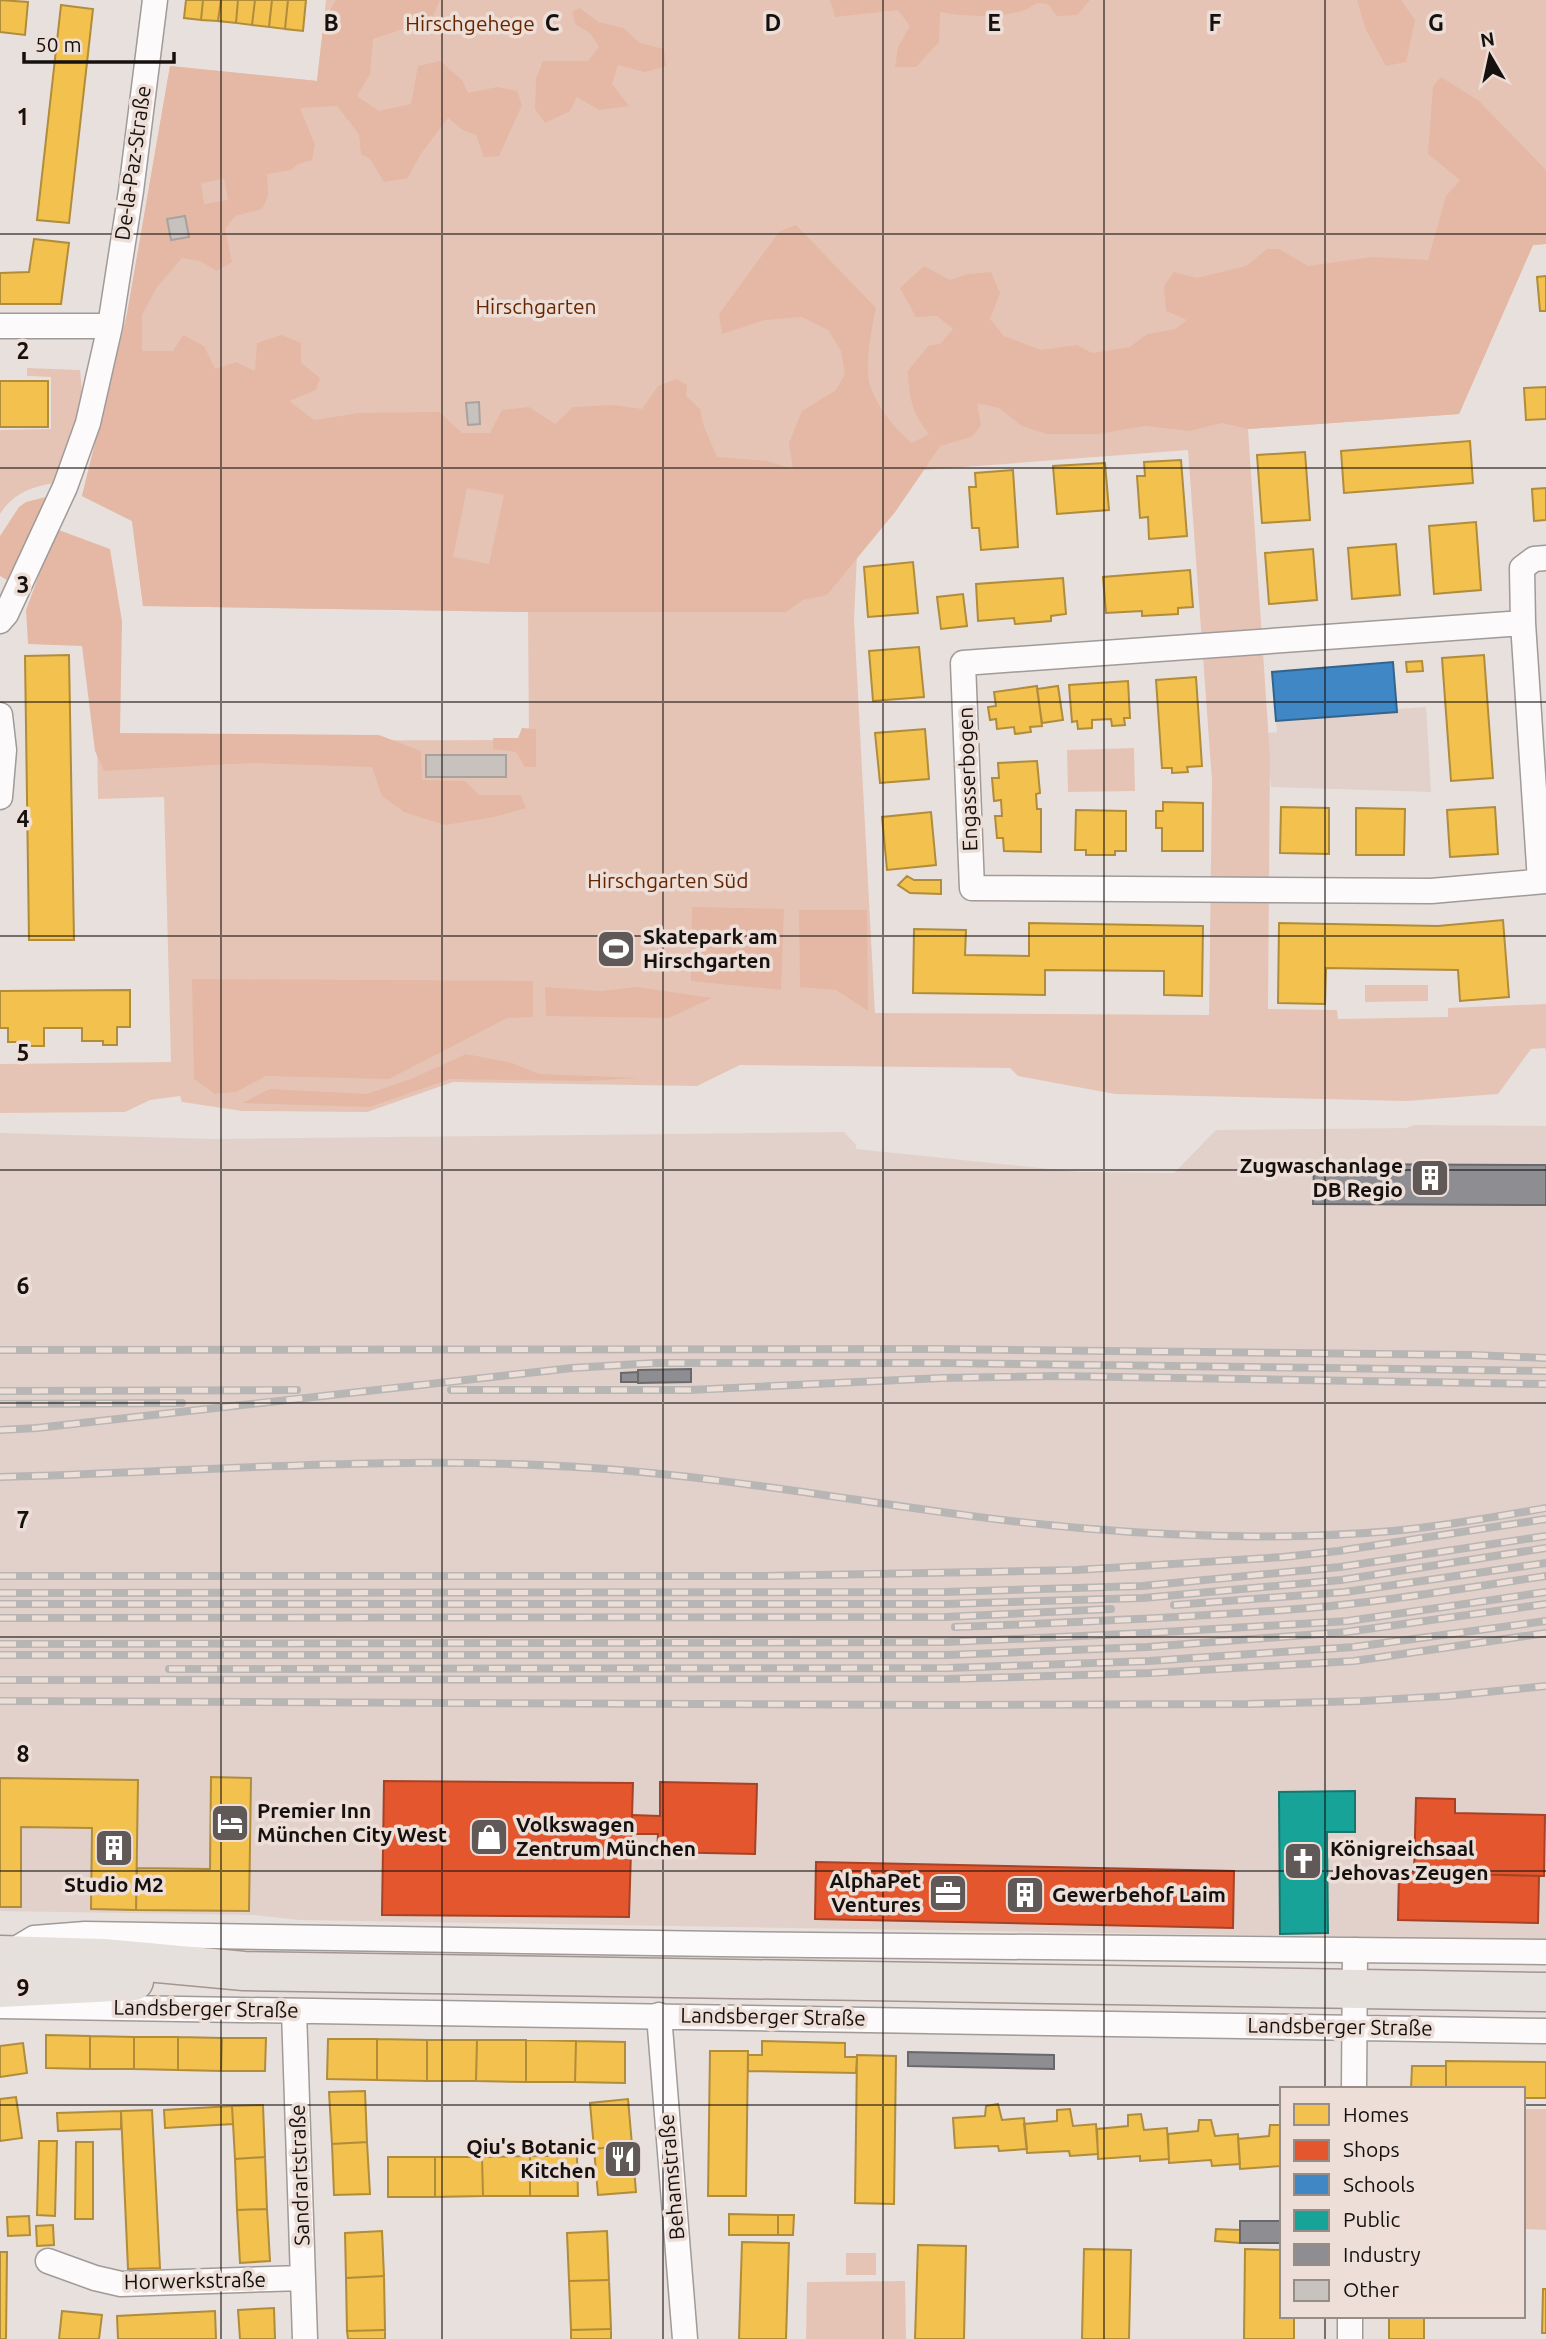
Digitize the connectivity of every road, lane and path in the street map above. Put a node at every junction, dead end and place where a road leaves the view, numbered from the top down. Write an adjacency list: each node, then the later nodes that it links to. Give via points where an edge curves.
1 (155, 0): 3 (street, De-la-Paz-Straße)
2 (0, 326): 3 (street)
3 (110, 326): 5 (street, De-la-Paz-Straße, via 88,423 65,487)
4 (1546, 558): 6 (street, via 1534,559 1522,568)
5 (0, 621)
6 (1523, 623): 9 (street); 9 (street, Engasserbogen, via 963,663 972,888 1431,891)
7 (0, 715): 8 (street, via 4,750)
8 (0, 797)
9 (1543, 881)
10 (1355, 1950): 11 (street, Landsberger Straße); 13 (street, Landsberger Straße); 15 (street, Landsberger Straße)
11 (1546, 1952)
12 (291, 1955): 13 (main road, Landsberger Straße); 14 (main road, Landsberger Straße, via 244,1971 93,1984); 14 (street, Landsberger Straße, via 85,1934 34,1938)
13 (719, 1962): 15 (main road, Landsberger Straße)
14 (2, 1966)
15 (1354, 1990): 16 (main road, Landsberger Straße); 20 (street)
16 (1546, 1992)
17 (0, 2006): 18 (street, Landsberger Straße)
18 (294, 2011): 19 (street, Landsberger Straße); 24 (street, Sandrartstraße)
19 (659, 2015): 20 (street, Landsberger Straße); 27 (street, Behamstraße)
20 (1354, 2028): 21 (street, Landsberger Straße); 22 (street)
21 (1546, 2031)
22 (1354, 2087)
23 (48, 2261): 24 (street, Horwerkstraße, via 121,2284)
24 (303, 2278): 26 (street, Sandrartstraße)
25 (1350, 2318): 28 (street)
26 (305, 2339)
27 (685, 2339)
28 (1350, 2339)

